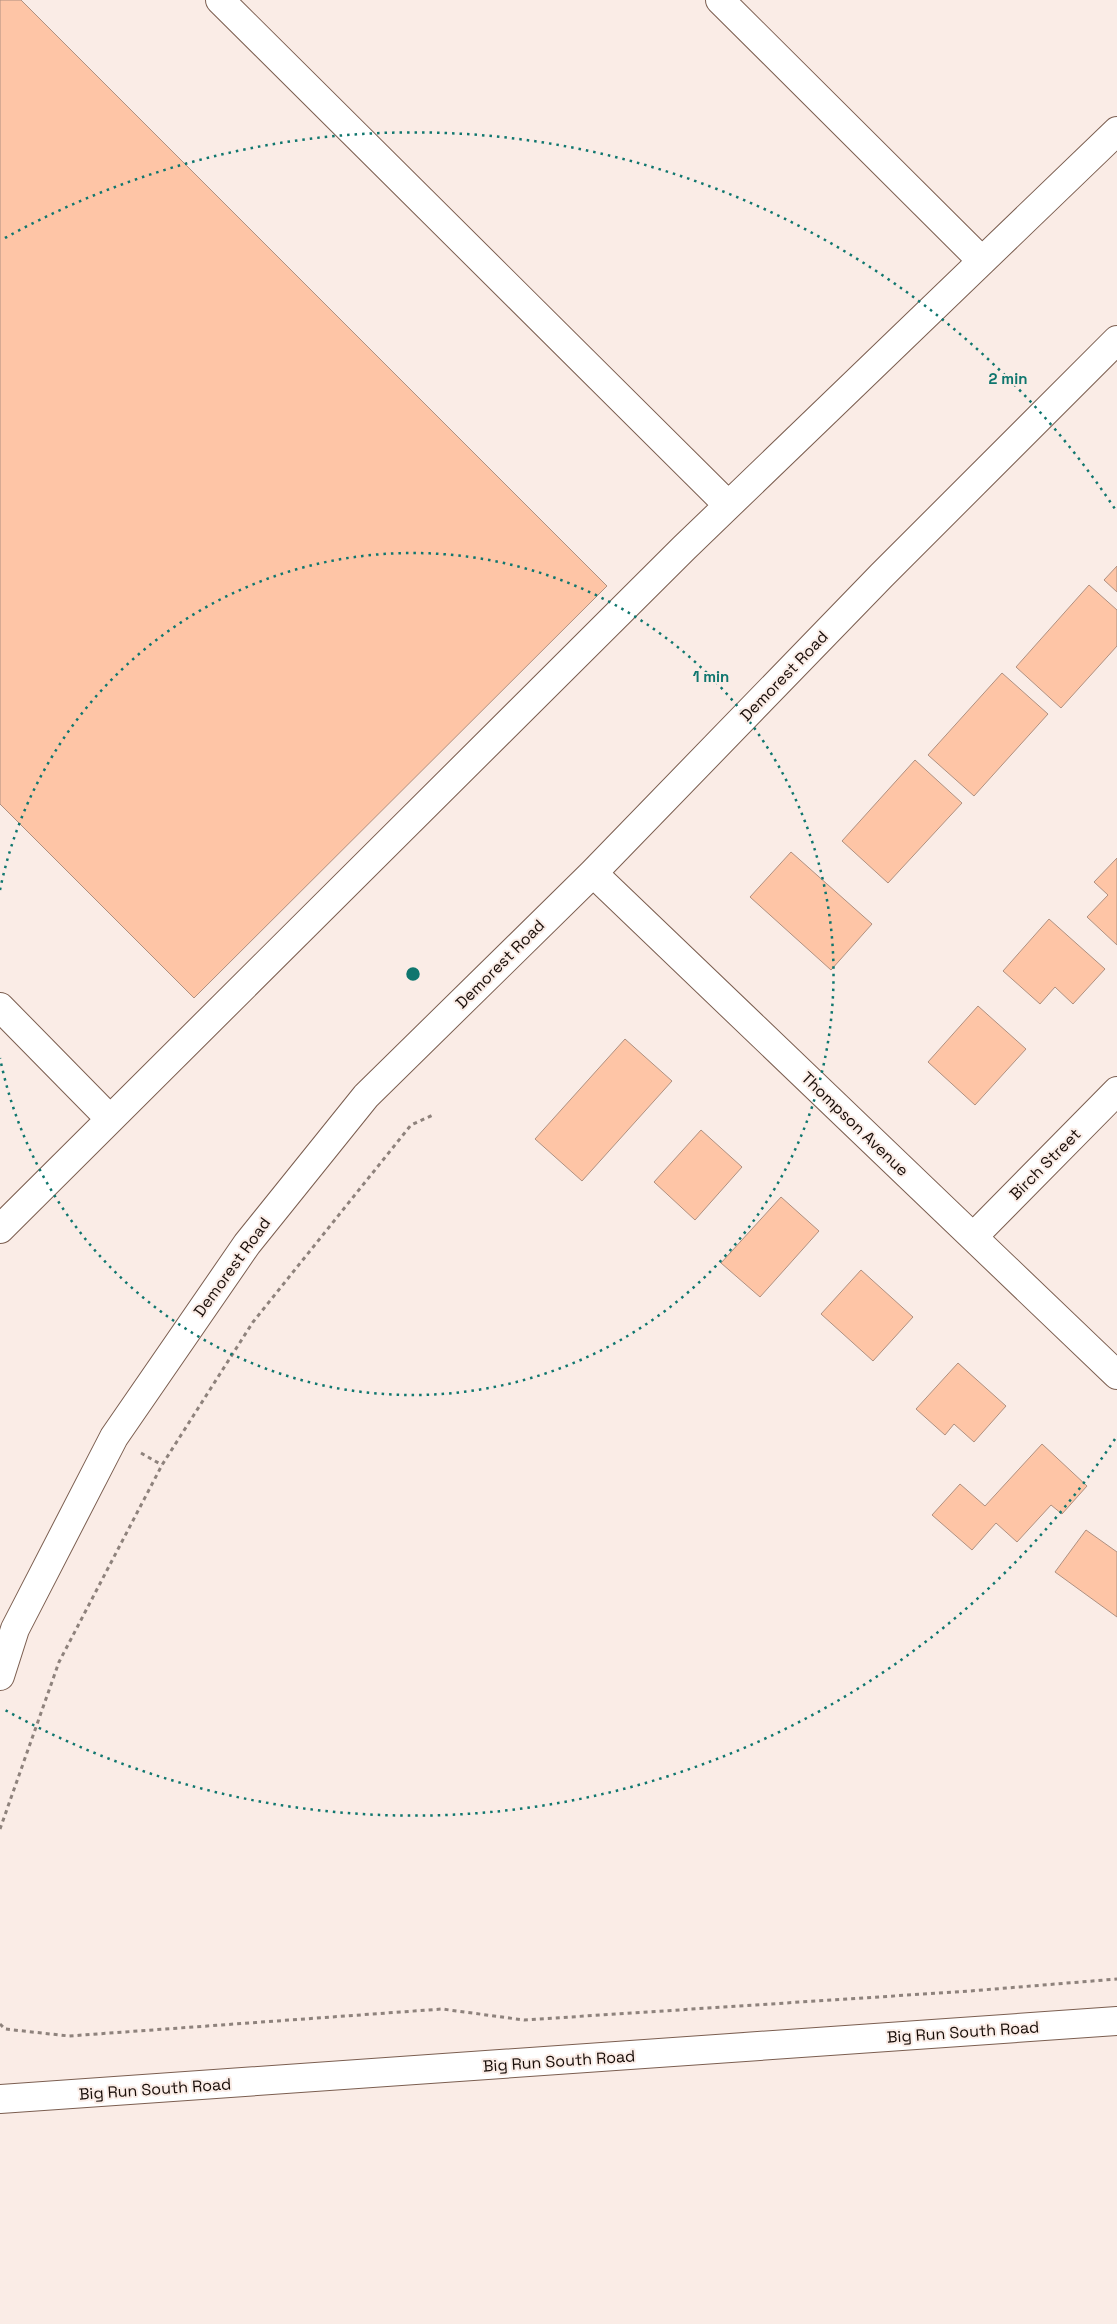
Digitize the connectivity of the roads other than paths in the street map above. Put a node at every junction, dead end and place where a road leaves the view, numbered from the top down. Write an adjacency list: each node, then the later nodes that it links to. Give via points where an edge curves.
1 (220, 0): 6 (street)
2 (720, 0): 4 (street)
3 (1117, 130): 4 (street)
4 (982, 261): 6 (street)
5 (1117, 340): 7 (street, Demorest Road, via 882,575)
6 (728, 506): 10 (street)
7 (593, 873): 12 (street, Thompson Avenue); 14 (street, Demorest Road, via 366,1096 303,1171 247,1244 114,1437)
8 (0, 1007): 10 (street)
9 (1117, 1091): 12 (street, Birch Street)
10 (110, 1119): 11 (street)
11 (0, 1229)
12 (973, 1236): 13 (street, Thompson Avenue)
13 (1117, 1375)
14 (8, 1627): 15 (street, Demorest Road)
15 (0, 1676)
16 (1117, 2020): 17 (street, Big Run South Road)
17 (0, 2099)

